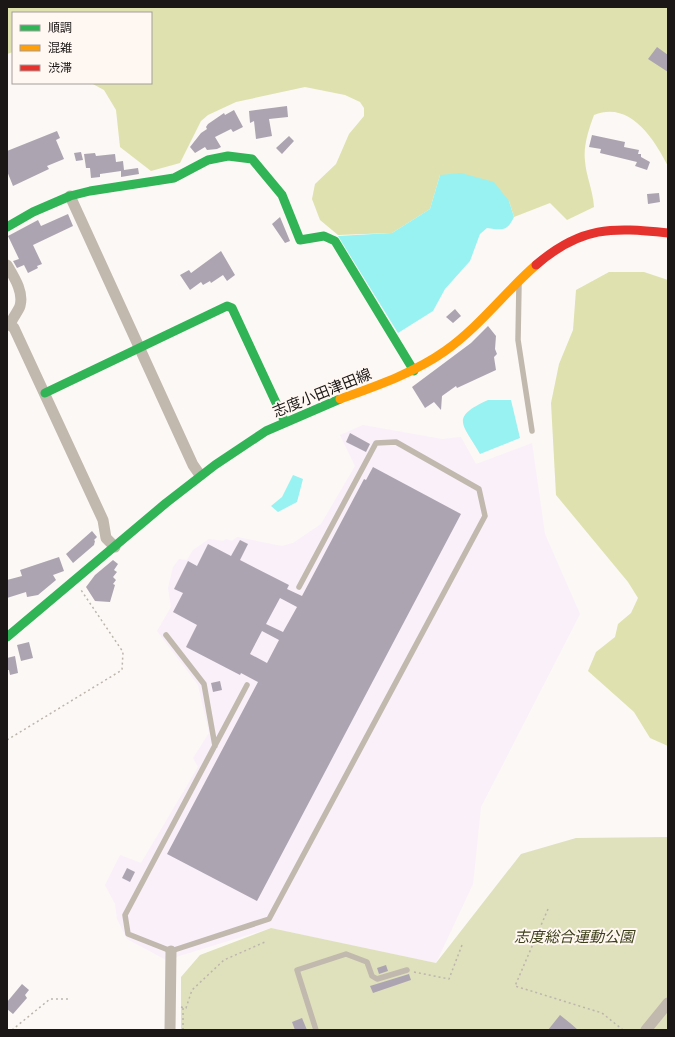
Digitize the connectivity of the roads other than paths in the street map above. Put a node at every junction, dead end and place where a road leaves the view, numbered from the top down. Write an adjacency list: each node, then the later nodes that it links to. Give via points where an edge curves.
1 (70, 196): 2 (street); 7 (street); 8 (street, via 174,178 208,160 228,156 252,159 282,195 300,240 324,236 335,241)
2 (7, 227)
3 (668, 234): 5 (street, 志度小田津田線, via 628,230 575,238 550,252)
4 (7, 265): 6 (street, via 21,293 20,306)
5 (519, 280): 8 (street, 志度小田津田線, via 466,334); 11 (lane, via 518,340)
6 (8, 325): 9 (street, via 14,328)
7 (140, 349): 9 (street); 10 (street, via 227,306 232,308); 12 (street, via 193,465)
8 (414, 371): 10 (street, 志度小田津田線)
9 (45, 393): 13 (street, via 103,520 106,538)
10 (285, 422): 12 (street, 志度小田津田線, via 234,450)
11 (532, 431)
12 (200, 475): 13 (street, 志度小田津田線)
13 (114, 547): 16 (street, 志度小田津田線)
14 (299, 587): 19 (lane, via 376,443 396,442 479,489 485,516 269,919)
15 (166, 635): 18 (lane, via 204,684)
16 (7, 637)
17 (247, 685): 18 (lane)
18 (215, 746): 19 (lane, via 126,915 128,934)
19 (170, 952): 22 (street)
20 (407, 970): 23 (lane, via 377,979 372,976 367,962 346,954 297,970)
21 (668, 1003): 24 (street)
22 (170, 1030)
23 (316, 1030)
24 (646, 1030)

